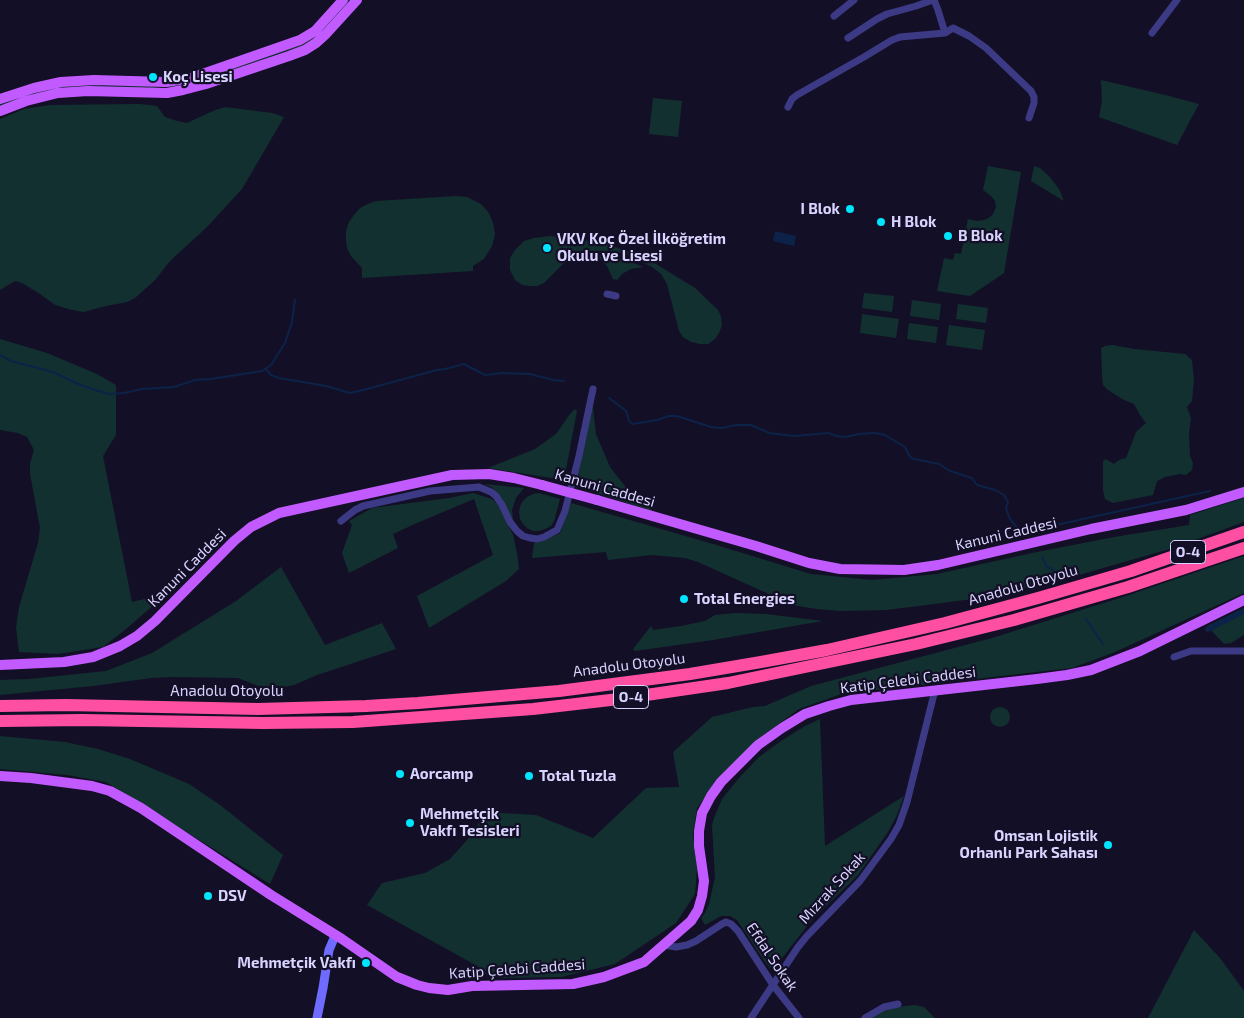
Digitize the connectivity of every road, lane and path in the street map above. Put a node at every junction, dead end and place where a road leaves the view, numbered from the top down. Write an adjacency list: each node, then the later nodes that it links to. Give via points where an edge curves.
1 (343, 0): 10 (main road, via 315,31 300,40 191,78 166,82 77,80 34,88)
2 (356, 0): 12 (main road, via 326,34 305,50 206,84 167,92 88,90 58,93 26,100)
3 (854, 0): 6 (street)
4 (933, 0): 7 (street); 9 (street, via 882,16)
5 (1177, 0): 8 (street)
6 (834, 16)
7 (945, 32): 11 (street, via 892,40 797,95); 13 (street, via 953,28 969,36 1031,91 1034,103)
8 (1152, 33)
9 (848, 38)
10 (0, 99)
11 (788, 107)
12 (0, 111)
13 (1029, 118)
14 (607, 294): 15 (street)
15 (616, 296)
16 (593, 389): 18 (street, via 565,511 557,530 544,537 523,536 510,522 496,496 479,487 430,490 363,506)
17 (1244, 492): 24 (main road, Kanuni Caddesi, bridge, via 1186,510 938,565 904,570 840,569 808,563 514,478 489,474 452,475 279,513 251,527 155,620 120,646 93,657 64,662)
18 (341, 521)
19 (1244, 532): 26 (highway, Anadolu Otoyolu / O-4, via 1131,571 945,623 827,650 690,674 559,691 375,706 258,709)
20 (1244, 548): 27 (highway, Anadolu Otoyolu / O-4, via 1128,588 916,644 728,683 628,698 533,709 353,722)
21 (1244, 600): 25 (main road, Katip Çelebi Caddesi, via 1140,651 1092,670)
22 (1244, 651): 23 (street, via 1191,651)
23 (1174, 656)
24 (0, 666)
25 (935, 690): 30 (main road, Katip Çelebi Caddesi, via 851,700 805,714 746,756 710,796 702,813 699,846 704,881 698,910 691,921); 31 (street, Mızrak Sokak, via 899,825 866,873 798,947)
26 (0, 706)
27 (0, 721)
28 (0, 776): 29 (main road, Katip Çelebi Caddesi, via 92,786 110,791 141,808)
29 (335, 936): 30 (main road, Katip Çelebi Caddesi, via 404,980 448,990 472,986 573,984 644,962); 33 (street, via 329,950)
30 (664, 945): 31 (street, Efdal Sokak, via 687,945 726,922 738,931)
31 (773, 985): 34 (street, Mızrak Sokak); 35 (street, Efdal Sokak)
32 (898, 1004): 36 (street, via 884,1007)
33 (317, 1018)
34 (751, 1018)
35 (799, 1018)
36 (865, 1018)

